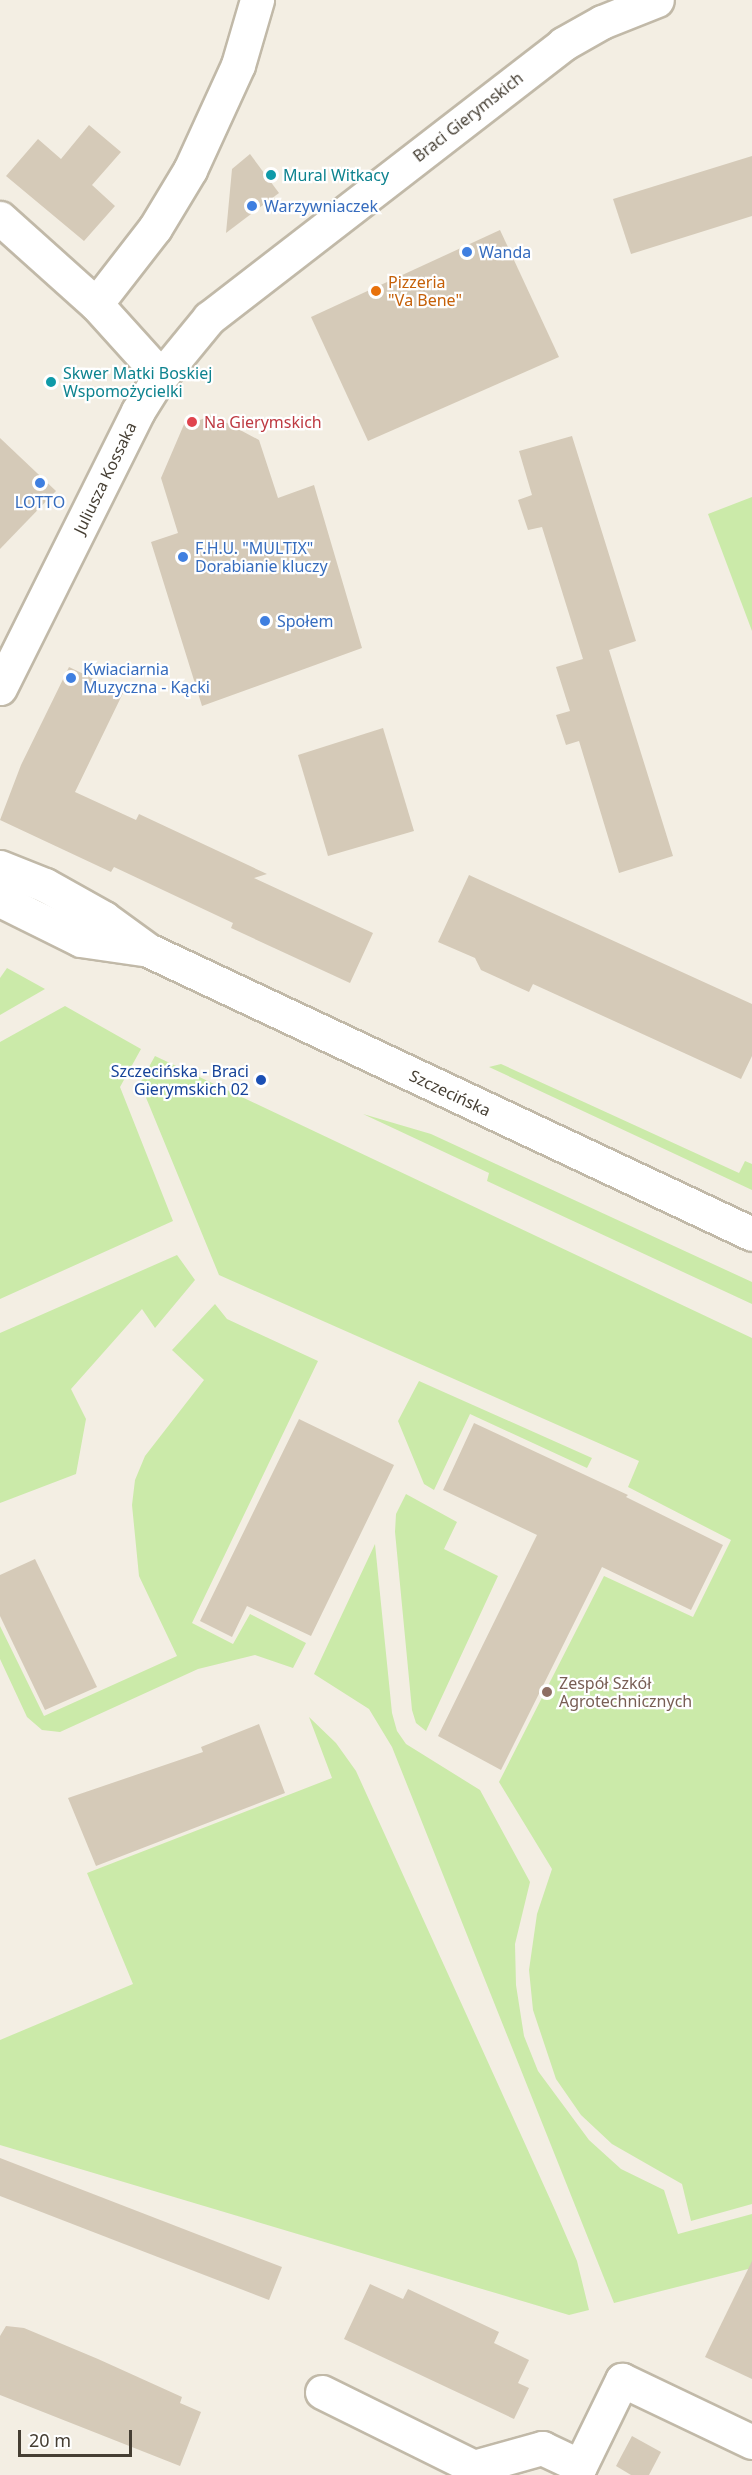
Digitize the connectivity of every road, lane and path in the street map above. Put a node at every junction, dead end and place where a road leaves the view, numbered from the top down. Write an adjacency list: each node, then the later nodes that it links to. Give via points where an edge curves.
1 (257, 0): 4 (street, via 238,65 190,170 155,228)
2 (657, 0): 5 (street, Braci Gierymskich, via 584,31 537,63 225,304)
3 (0, 218): 4 (street)
4 (96, 304): 5 (street)
5 (161, 376): 6 (street, Juliusza Kossaka, via 125,436)
6 (0, 688)
7 (0, 867): 9 (street, Szczecińska, via 104,918)
8 (0, 900): 9 (street, Szczecińska, via 81,940)
9 (148, 950): 10 (street, Szczecińska)
10 (752, 1234)
11 (322, 2392): 13 (street, via 474,2467 542,2448)
12 (752, 2442): 13 (street, via 622,2380)
13 (589, 2470)

